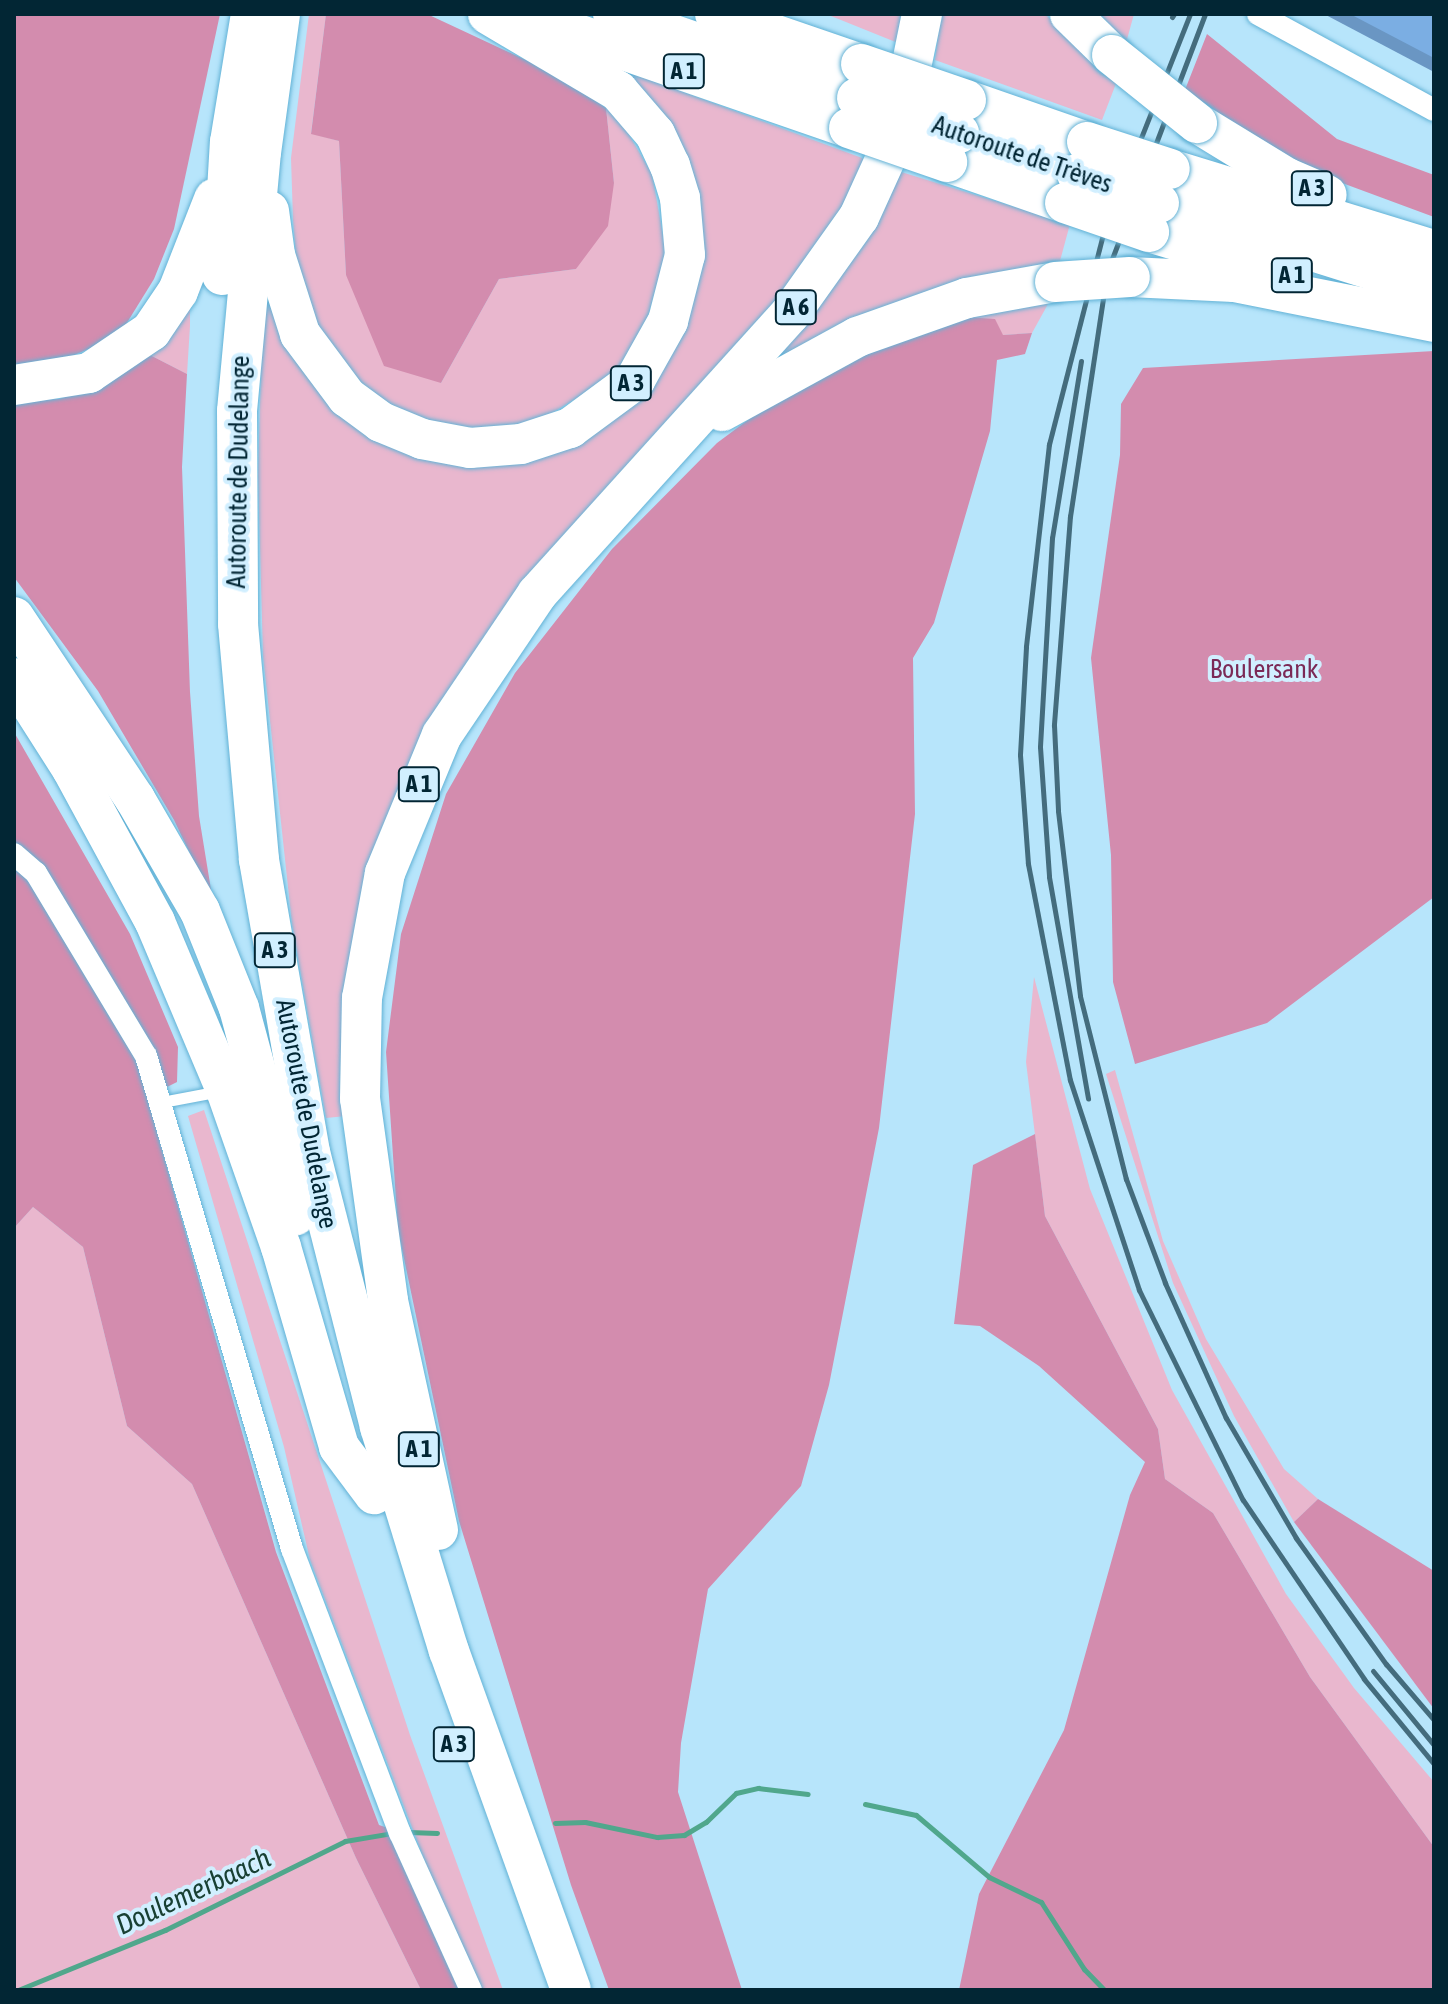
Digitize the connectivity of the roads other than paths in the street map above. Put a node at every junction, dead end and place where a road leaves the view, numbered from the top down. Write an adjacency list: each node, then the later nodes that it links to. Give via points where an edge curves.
1 (251, 14): 14 (highway, Autoroute de Dudelange / A 3)
2 (280, 14): 14 (highway, Autoroute de Dudelange / A 3)
3 (488, 14): 14 (highway, A 3, via 618,91 655,134 680,198 681,277 654,350 635,380 570,428 521,444 470,448 422,439 381,422 347,397 300,334)
4 (519, 14): 11 (highway, A 1)
5 (613, 14): 11 (highway, Autoroute de Trèves / A 1)
6 (715, 14): 11 (highway, Autoroute de Trèves / A 1)
7 (780, 14): 11 (highway, via 812,29)
8 (922, 14): 22 (highway, A 6, via 898,131 859,217 790,314)
9 (1070, 14): 17 (highway, A 3, bridge, via 1197,123 1287,178)
10 (1258, 14): 12 (street)
11 (856, 97): 13 (highway, A 1, bridge); 13 (highway, Autoroute de Trèves / A 1, bridge)
12 (1434, 110)
13 (957, 132): 15 (highway, A 1); 15 (highway, Autoroute de Trèves / A 1)
14 (246, 147): 21 (highway, via 178,291 151,331 89,373); 28 (highway, Autoroute de Dudelange / A 3, via 213,430 226,774 273,1074); 30 (highway, Autoroute de Dudelange / A 3, via 237,411 238,624 259,860 310,1152 340,1276 425,1574)
15 (1076, 173): 16 (highway, A 1, bridge); 16 (highway, Autoroute de Trèves / A 1, bridge)
16 (1159, 201): 18 (highway, Autoroute de Trèves / A 1); 19 (highway, Autoroute de Trèves / A 1); 20 (highway, A 1)
17 (1434, 239)
18 (1434, 250)
19 (1434, 289)
20 (1434, 320): 22 (highway, A 1, bridge, via 1234,282 1130,277 1055,282 967,298 857,337 736,405)
21 (14, 385)
22 (691, 423): 30 (highway, A 1, via 537,594 442,735 385,873 369,944 358,1043 367,1173 408,1402 477,1667)
23 (14, 617): 28 (highway, A 3, via 135,799 200,911 239,1008)
24 (14, 678): 26 (highway, A 3, via 72,769 155,922)
25 (14, 854): 27 (street, via 36,873 146,1056)
26 (226, 1090): 27 (lane); 29 (highway, A 3, via 281,1247 339,1447)
27 (162, 1102): 31 (street, via 292,1549 400,1833)
28 (316, 1280): 29 (highway, Autoroute de Dudelange / A 3)
29 (374, 1494): 32 (highway, Autoroute de Dudelange / A 3, via 458,1757)
30 (475, 1725): 33 (highway, Autoroute de Dudelange / A 3)
31 (471, 1990)
32 (544, 1990)
33 (571, 1990)

